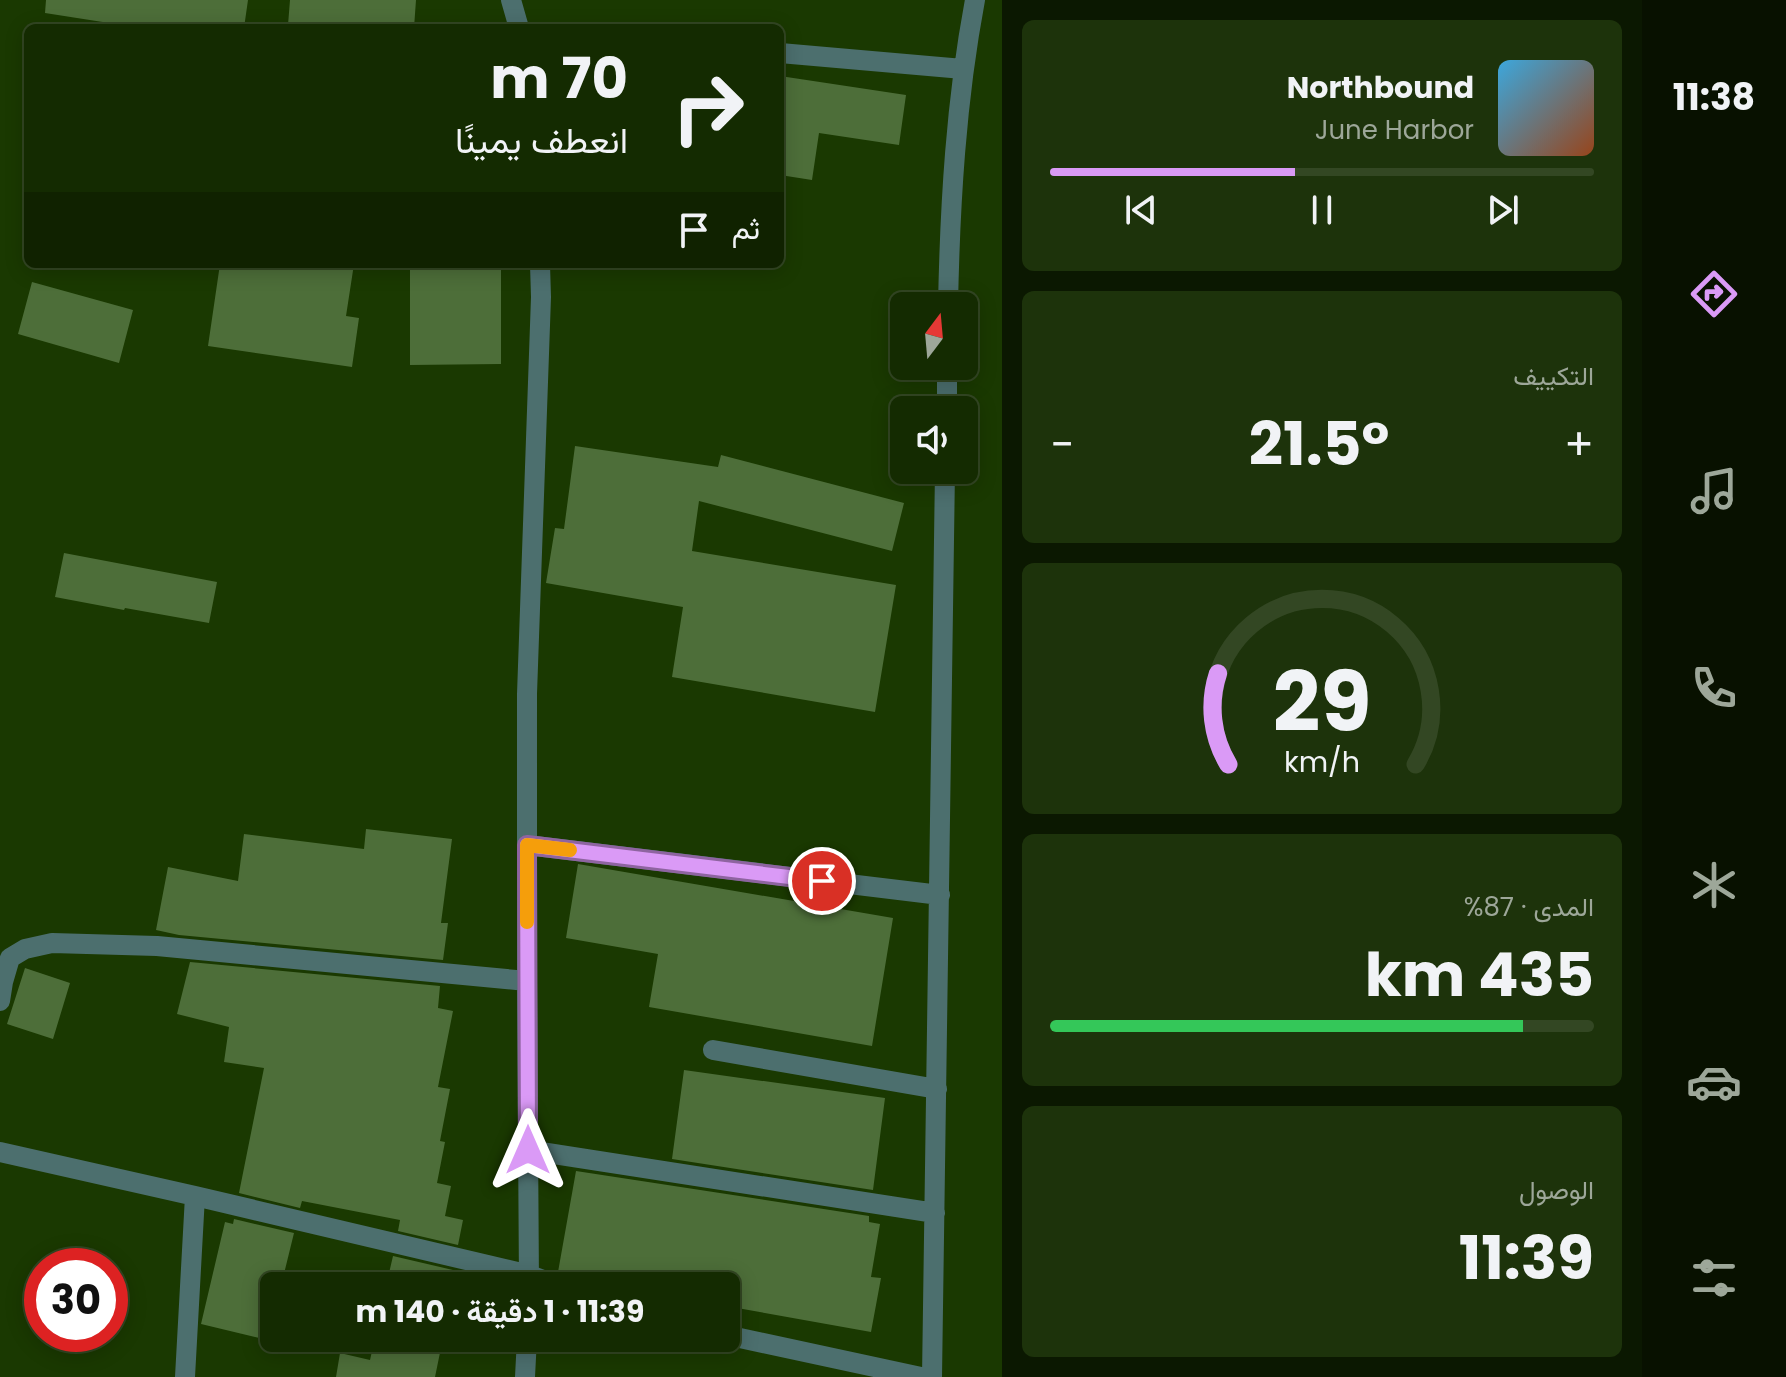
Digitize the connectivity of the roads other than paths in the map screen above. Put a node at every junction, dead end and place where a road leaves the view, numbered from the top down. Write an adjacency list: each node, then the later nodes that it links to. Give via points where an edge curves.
1 (975, 0): 3 (street)
2 (784, 53): 3 (street)
3 (963, 69): 5 (street)
4 (540, 268): 7 (street)
5 (948, 292)
6 (945, 484): 8 (street)
7 (527, 845): 8 (street); 9 (street)
8 (940, 895): 12 (street)
9 (527, 981): 10 (street, via 157,946 52,943 10,958); 13 (street)
10 (0, 1001)
11 (713, 1050): 12 (street)
12 (937, 1089): 16 (street)
13 (528, 1150): 16 (street); 18 (street)
14 (0, 1152): 15 (street)
15 (195, 1196): 17 (street); 21 (street)
16 (935, 1213): 24 (street)
17 (494, 1272)
18 (529, 1272)
19 (740, 1338): 23 (street)
20 (526, 1352): 22 (street)
21 (185, 1377)
22 (525, 1377)
23 (921, 1377)
24 (932, 1377)

